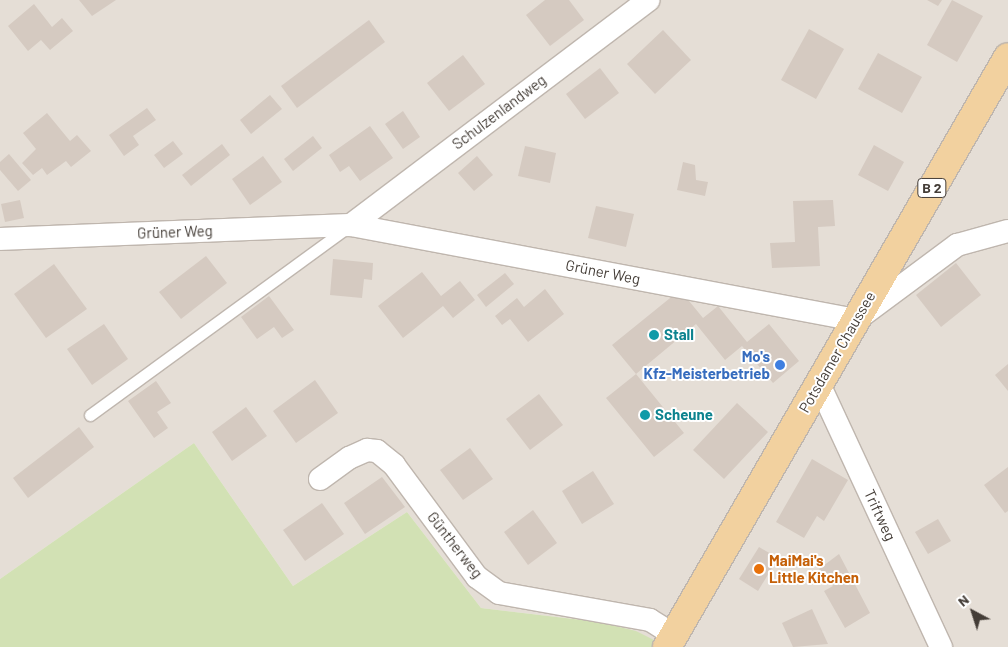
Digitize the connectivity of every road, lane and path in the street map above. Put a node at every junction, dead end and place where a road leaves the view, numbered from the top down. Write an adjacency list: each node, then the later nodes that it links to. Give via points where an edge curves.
1 (648, 0): 3 (street, Schulzenlandweg)
2 (1008, 57): 6 (main road, Potsdamer Chaussee / B 2)
3 (350, 225): 5 (street, Grüner Weg); 6 (street, Grüner Weg); 8 (lane)
4 (1008, 231): 6 (street, via 957,245)
5 (0, 239)
6 (856, 320): 7 (main road, Potsdamer Chaussee / B 2)
7 (819, 384): 10 (main road, Potsdamer Chaussee / B 2); 11 (street, Triftweg)
8 (90, 415)
9 (320, 479): 10 (street, Güntherweg, via 349,458 367,450 377,451 394,465 489,587 514,596 650,620)
10 (670, 641)
11 (936, 645)

